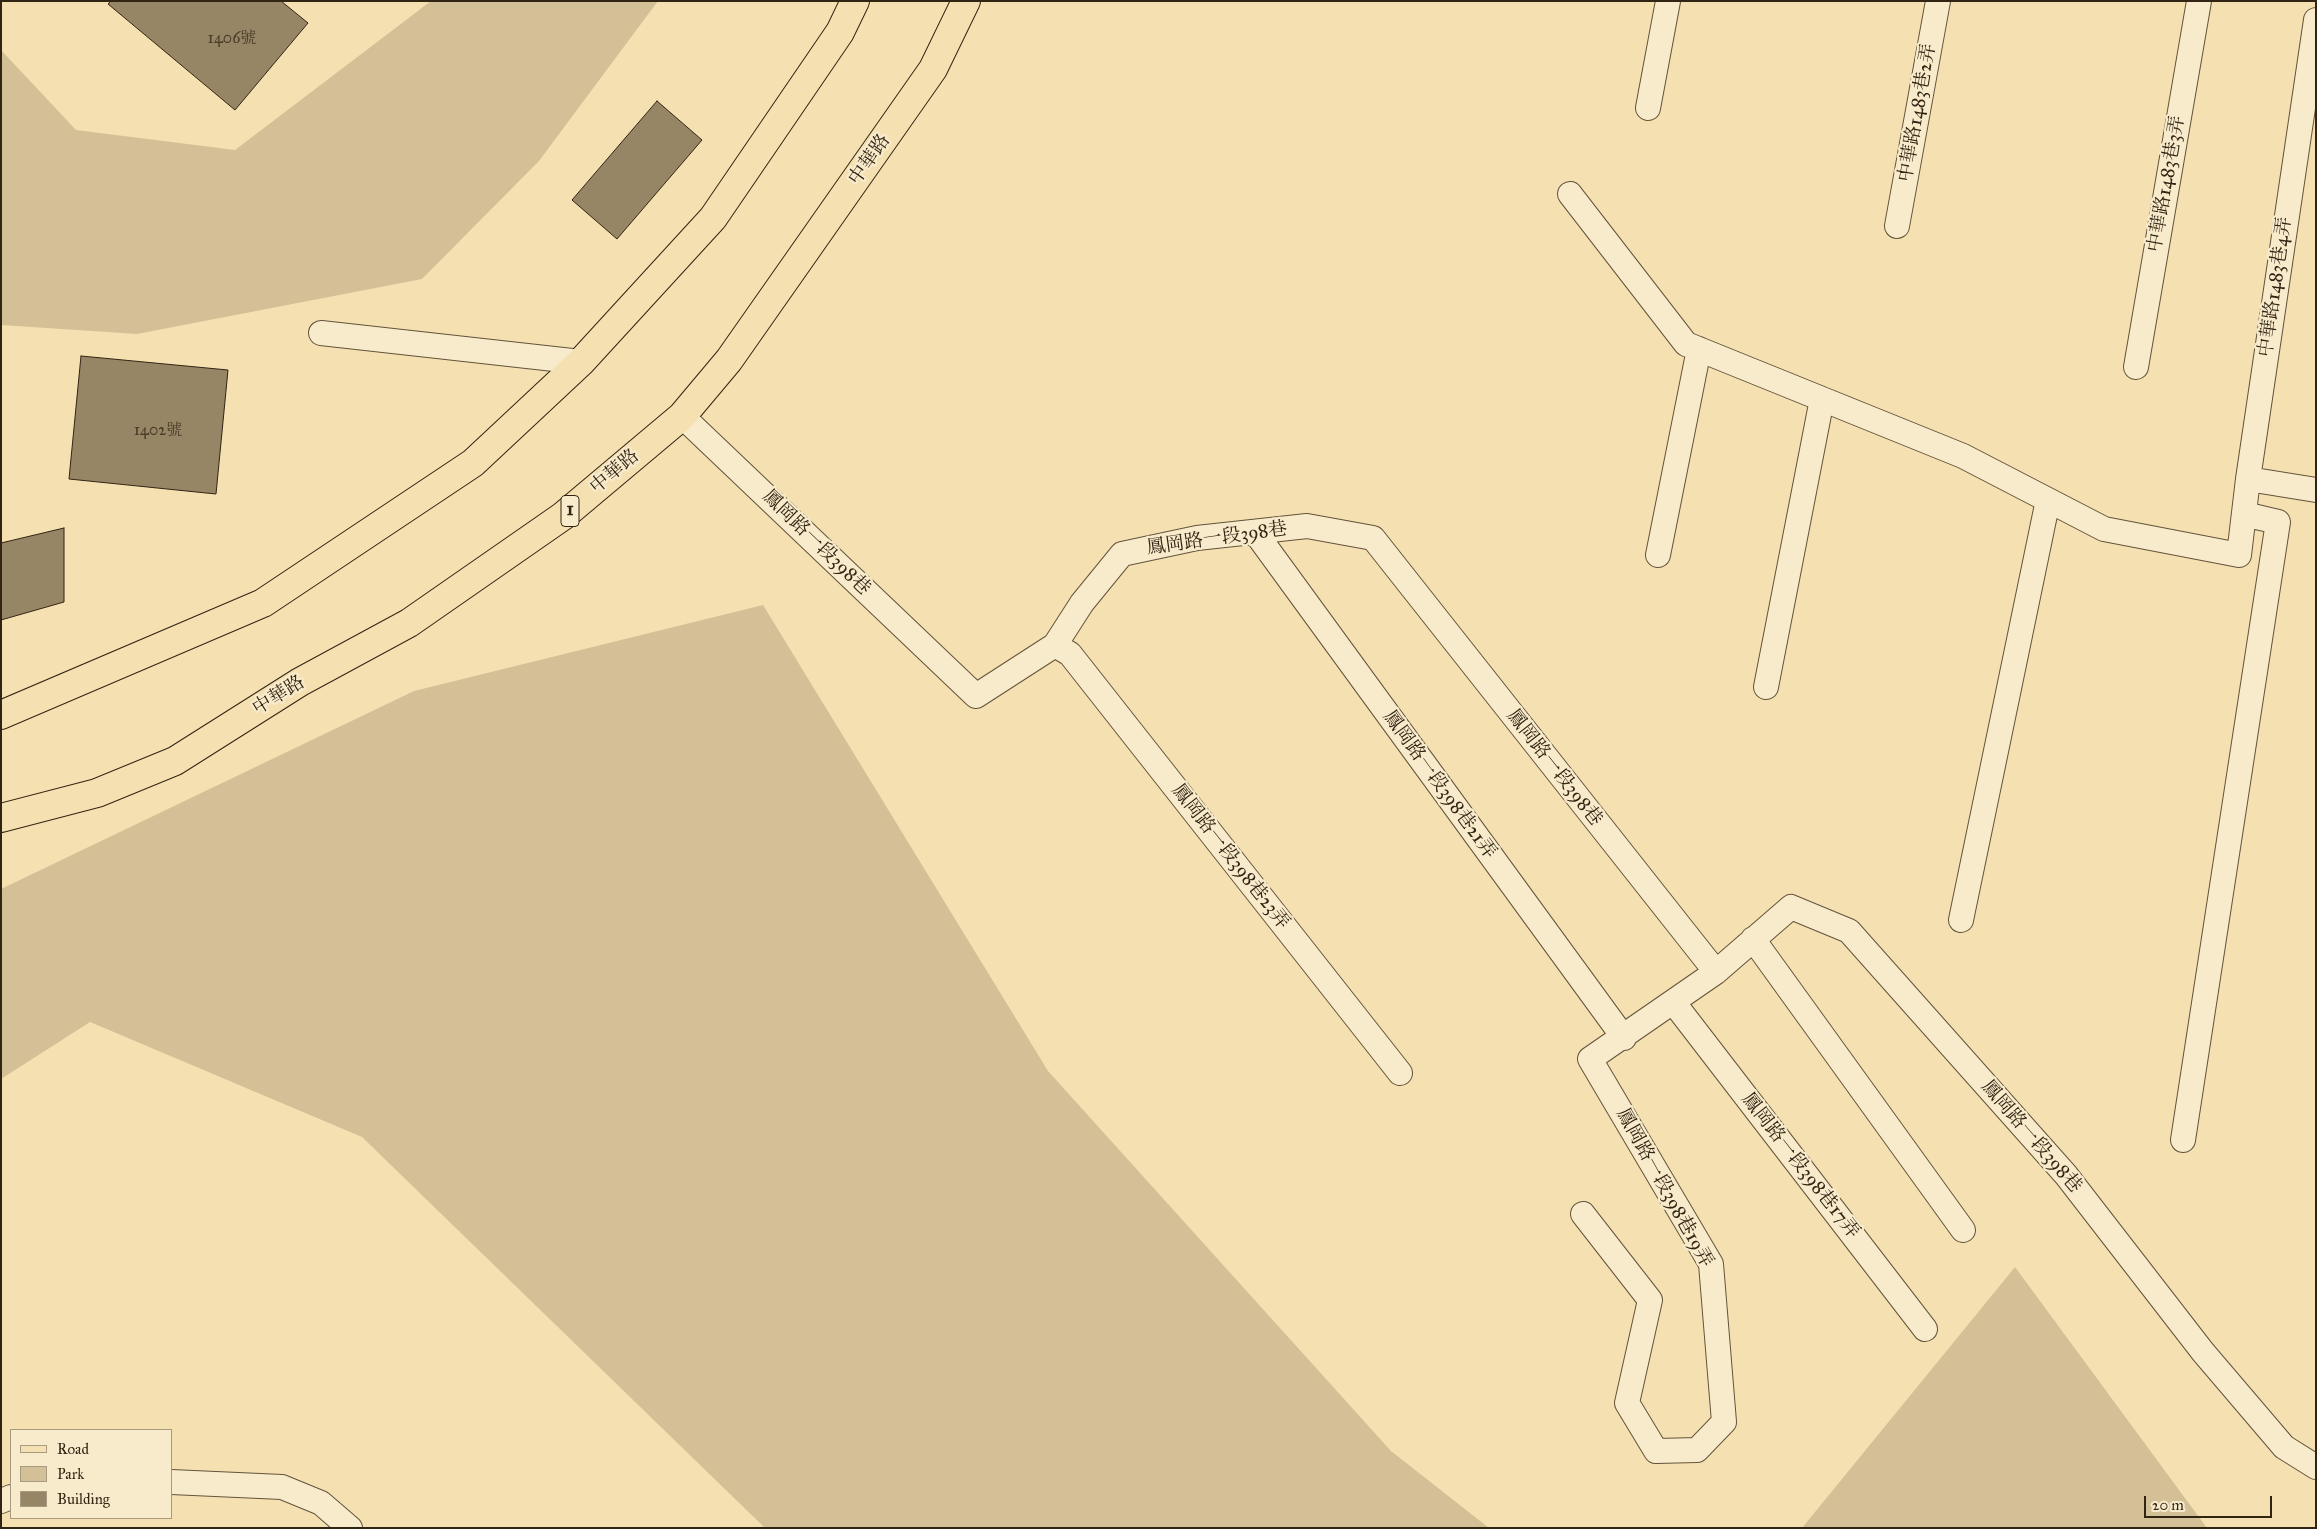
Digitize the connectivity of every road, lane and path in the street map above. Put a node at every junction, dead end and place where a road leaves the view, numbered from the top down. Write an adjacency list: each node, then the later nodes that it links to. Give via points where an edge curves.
1 (855, 1): 12 (main road, via 840,32 713,218)
2 (966, 1): 15 (main road, 中華路 / 1, via 933,69 729,360)
3 (1668, 1): 7 (lane)
4 (1938, 1): 9 (lane, 中華路1483巷2弄)
5 (2198, 1): 13 (lane, 中華路1483巷3弄)
6 (2316, 20): 16 (lane, 中華路1483巷4弄)
7 (1648, 108)
8 (1570, 194): 11 (lane, via 1686,344)
9 (1897, 226)
10 (322, 333): 12 (lane)
11 (1699, 349): 14 (lane); 21 (lane)
12 (581, 362): 24 (main road, via 473,463 263,603)
13 (2136, 367)
14 (1822, 399): 18 (lane, via 1963,456); 23 (lane)
15 (682, 416): 22 (lane, 鳳岡路一段398巷, via 976,696); 25 (main road, 中華路 / 1, via 563,516 409,623 300,682 175,761 97,793)
16 (2248, 479): 17 (lane); 19 (lane, 中華路1483巷4弄)
17 (2316, 490)
18 (2048, 500): 19 (lane, 中華路1483巷4弄, via 2104,529 2239,555); 26 (lane)
19 (2244, 514): 33 (lane, via 2278,522)
20 (1255, 532): 22 (lane, 鳳岡路一段398巷, via 1197,538 1122,554 1082,602); 28 (lane, 鳳岡路一段398巷, via 1307,526 1373,538); 30 (lane, 鳳岡路一段398巷21弄)
21 (1658, 554)
22 (1055, 645): 32 (lane, 鳳岡路一段398巷23弄, via 1070,654)
23 (1766, 687)
24 (1, 715)
25 (1, 818)
26 (1961, 920)
27 (1753, 939): 28 (lane, 鳳岡路一段398巷); 35 (lane); 37 (lane, 鳳岡路一段398巷, via 1791,907 1849,931 2066,1175 2203,1352 2284,1447)
28 (1716, 972): 29 (lane, 鳳岡路一段398巷)
29 (1674, 1003): 30 (lane, 鳳岡路一段398巷); 36 (lane, 鳳岡路一段398巷17弄)
30 (1624, 1038): 31 (lane, 鳳岡路一段398巷)
31 (1590, 1059): 34 (lane, 鳳岡路一段398巷19弄, via 1711,1264 1724,1422 1697,1450 1656,1451 1628,1404 1650,1300)
32 (1400, 1073)
33 (2183, 1140)
34 (1583, 1214)
35 (1963, 1230)
36 (1925, 1330)
37 (2316, 1467)
38 (172, 1482): 39 (lane, via 282,1487 322,1504)
39 (350, 1528)

